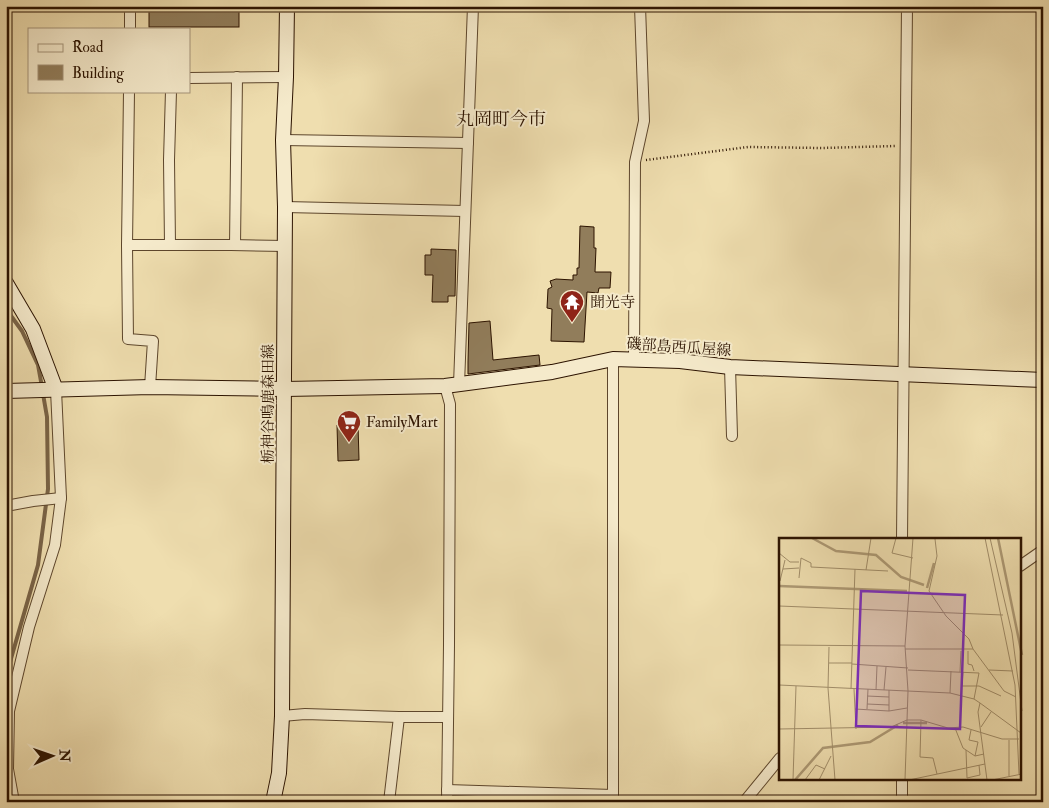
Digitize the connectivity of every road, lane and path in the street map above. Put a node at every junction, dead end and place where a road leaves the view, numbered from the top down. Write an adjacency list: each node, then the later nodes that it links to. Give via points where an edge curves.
1 (130, 6): 6 (street)
2 (287, 6): 7 (main road, 栃神谷鳴鹿森田線)
3 (473, 6): 13 (street)
4 (640, 6): 15 (street, via 644,121)
5 (907, 6): 14 (street)
6 (130, 28)
7 (286, 76): 8 (street); 12 (main road, 栃神谷鳴鹿森田線)
8 (237, 77): 9 (street); 20 (street)
9 (190, 78)
10 (129, 92): 18 (street)
11 (171, 92): 19 (street)
12 (284, 140): 13 (street); 16 (main road, 栃神谷鳴鹿森田線)
13 (468, 143): 17 (street)
14 (906, 146): 15 (path, via 748,147); 26 (street)
15 (635, 162): 24 (street)
16 (285, 207): 17 (street); 21 (main road, 栃神谷鳴鹿森田線)
17 (465, 211): 28 (street)
18 (127, 245): 19 (street); 30 (street, via 128,339 153,341)
19 (170, 245): 20 (street)
20 (235, 245): 21 (street)
21 (285, 246): 31 (main road, 栃神谷鳴鹿森田線)
22 (6, 283): 32 (main road, via 33,329)
23 (613, 359): 24 (main road, 磯部島西瓜屋線); 28 (main road, 磯部島西瓜屋線, via 552,372); 47 (street)
24 (634, 359): 25 (main road, 磯部島西瓜屋線)
25 (730, 367): 26 (main road, 磯部島西瓜屋線); 34 (street)
26 (904, 375): 27 (main road, 磯部島西瓜屋線); 37 (street)
27 (1043, 380)
28 (459, 385): 29 (main road, 磯部島西瓜屋線)
29 (445, 386): 31 (main road, 磯部島西瓜屋線); 42 (street, via 450,404)
30 (150, 387): 31 (main road, 磯部島西瓜屋線); 32 (main road, 磯部島西瓜屋線)
31 (285, 389): 40 (main road, 栃神谷鳴鹿森田線)
32 (53, 390): 33 (main road, 磯部島西瓜屋線); 35 (street)
33 (6, 391)
34 (732, 436)
35 (61, 498): 36 (street); 44 (street, via 55,546 29,627 9,711)
36 (6, 506)
37 (902, 538)
38 (1043, 550): 39 (street)
39 (1022, 565)
40 (282, 716): 41 (street); 49 (main road, 栃神谷鳴鹿森田線, via 279,773)
41 (399, 717): 42 (street); 50 (street)
42 (448, 717): 46 (street)
43 (779, 759): 52 (street)
44 (7, 769): 48 (street)
45 (902, 780): 53 (street)
46 (447, 790): 47 (street); 51 (street)
47 (613, 798)
48 (14, 802)
49 (273, 802)
50 (389, 802)
51 (447, 802)
52 (744, 802)
53 (902, 802)

